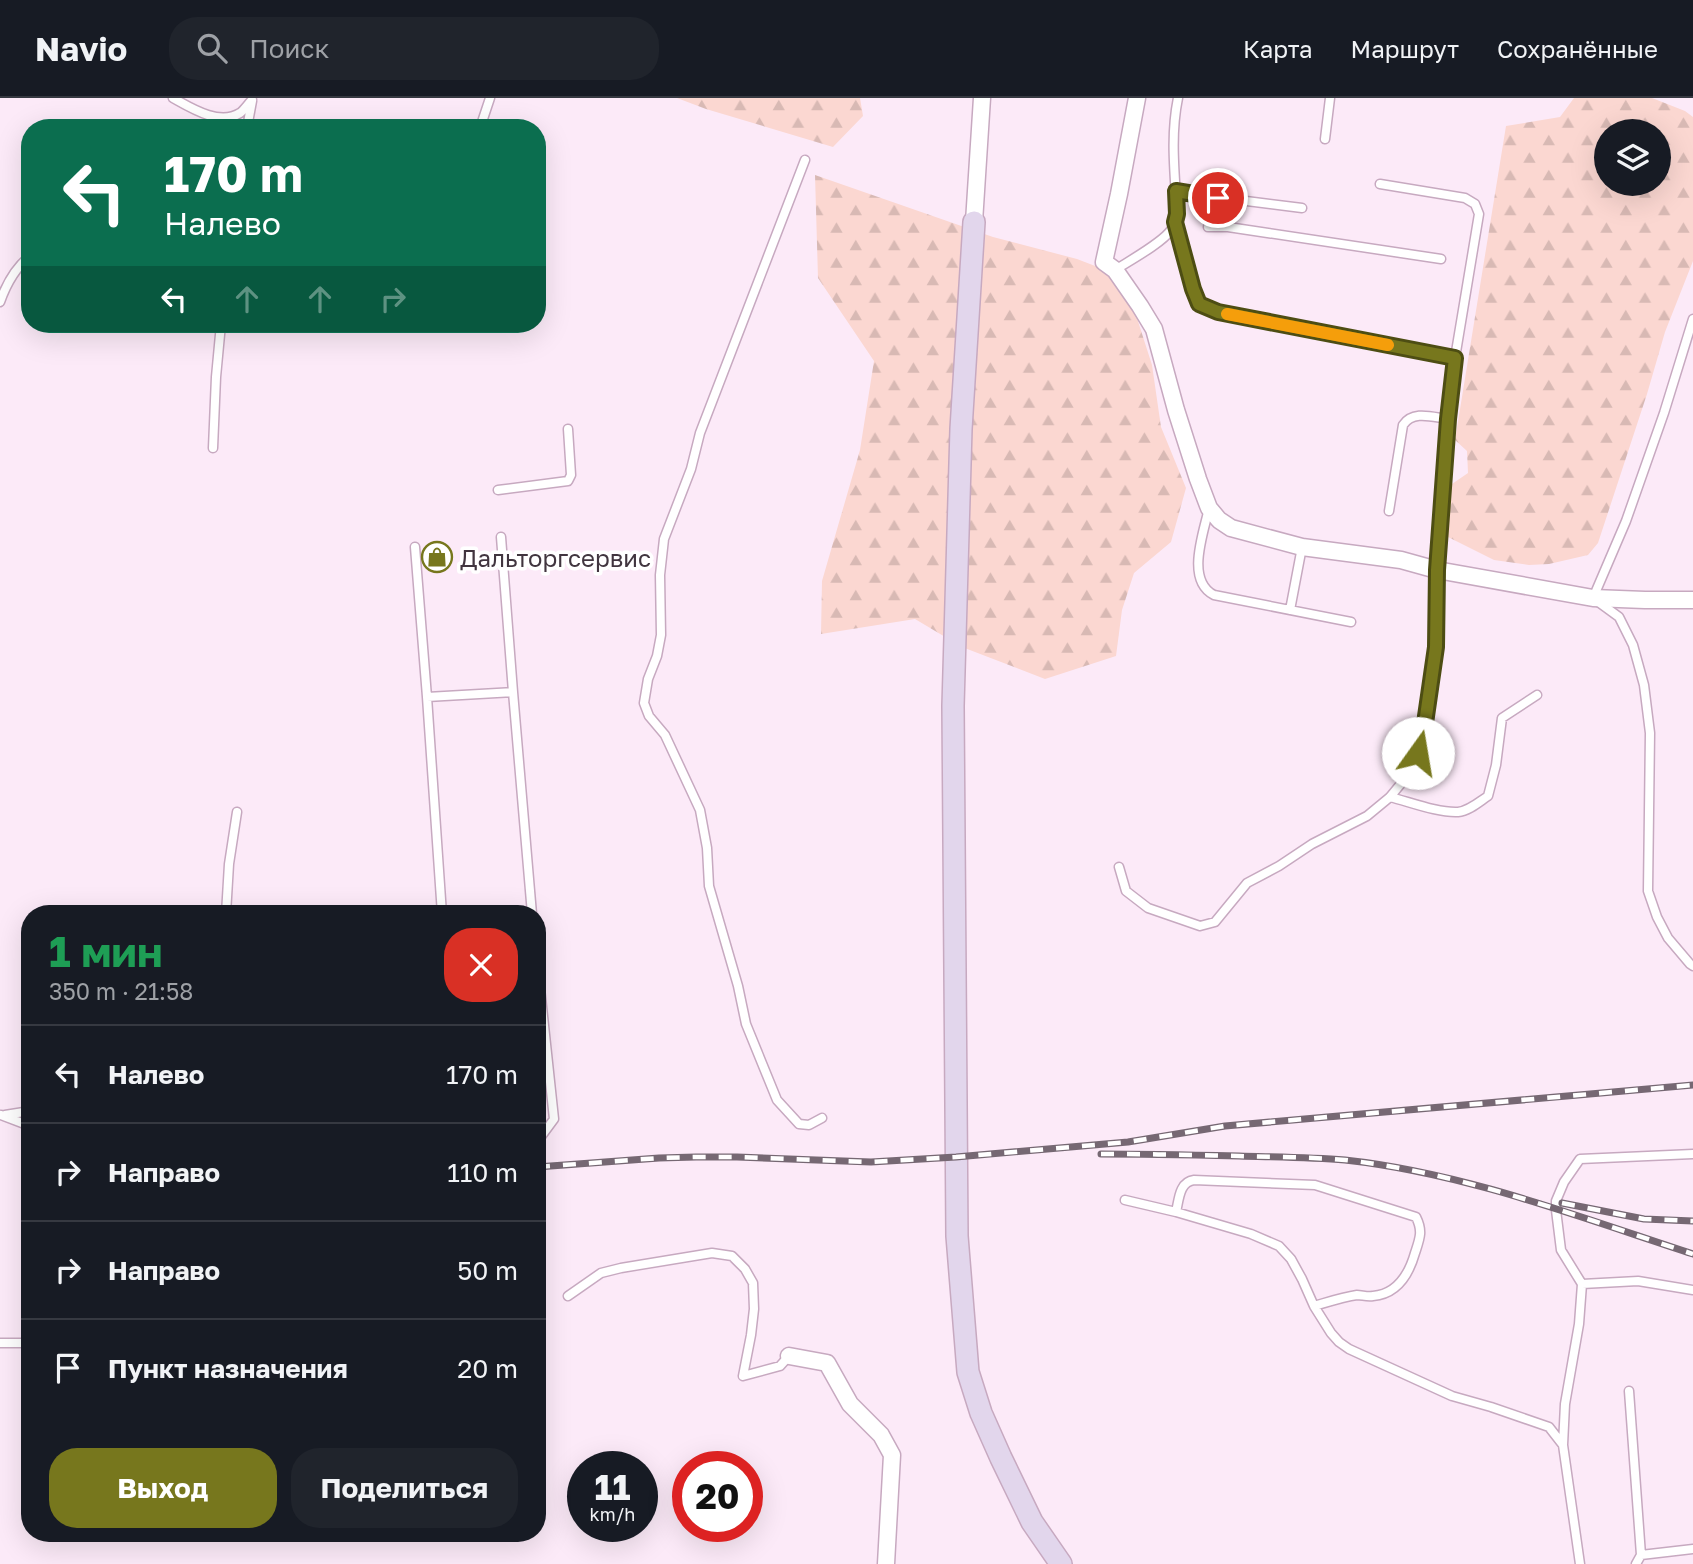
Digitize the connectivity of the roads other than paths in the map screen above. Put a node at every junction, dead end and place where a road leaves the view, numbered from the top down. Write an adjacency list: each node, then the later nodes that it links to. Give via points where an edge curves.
1 (173, 98): 7 (lane, via 218,117 241,112)
2 (490, 98): 9 (lane)
3 (982, 98): 15 (street)
4 (1137, 98): 20 (street)
5 (1178, 98): 13 (lane, via 1172,139)
6 (1330, 98): 10 (lane)
7 (252, 99): 8 (lane)
8 (249, 119)
9 (483, 119)
10 (1325, 139)
11 (805, 160): 52 (lane, via 664,540 661,635 644,703 665,735 700,810 709,886 746,1024 777,1100 799,1124)
12 (1380, 184): 24 (lane, via 1465,198 1475,204 1479,214)
13 (1176, 191): 14 (lane); 16 (lane)
14 (1302, 208)
15 (974, 222): 70 (street, via 961,429 953,706 957,1236 968,1372 1001,1458 1032,1522)
16 (1175, 222): 20 (lane, via 1164,238); 24 (lane, via 1193,289 1203,306)
17 (1208, 227): 18 (lane)
18 (1441, 259)
19 (21, 263): 21 (lane)
20 (1109, 266): 29 (street, via 1154,329 1175,410)
21 (0, 302)
22 (1693, 319): 35 (lane, via 1652,449)
23 (219, 333): 27 (lane)
24 (1455, 358): 25 (lane)
25 (1448, 419): 30 (lane, via 1415,415 1403,425); 34 (lane)
26 (568, 429): 28 (lane, via 572,475 568,481)
27 (213, 448)
28 (498, 490)
29 (1209, 508): 33 (street, via 1231,528); 37 (lane, via 1198,568 1203,587 1214,594)
30 (1389, 512)
31 (502, 537): 39 (lane)
32 (415, 547): 41 (lane)
33 (1302, 547): 34 (street, via 1401,560); 37 (lane)
34 (1437, 570): 35 (street); 42 (lane, via 1436,647 1423,737 1413,769)
35 (1593, 598): 36 (street); 48 (lane, via 1619,617 1644,685 1650,733 1648,891 1668,938)
36 (1693, 600)
37 (1290, 610): 38 (lane)
38 (1351, 622)
39 (513, 692): 41 (lane); 47 (lane)
40 (1537, 695): 42 (lane, via 1502,718 1488,796 1474,806 1460,812)
41 (427, 697): 46 (lane)
42 (1390, 797): 44 (lane, via 1367,816 1247,883 1215,922 1200,926 1148,908 1126,891)
43 (237, 812): 45 (lane)
44 (1119, 867)
45 (227, 905)
46 (441, 905)
47 (532, 905)
48 (1693, 966)
49 (546, 1044): 54 (lane, via 554,1119)
50 (21, 1112): 51 (lane)
51 (1, 1115): 53 (lane)
52 (822, 1118)
53 (21, 1123)
54 (546, 1130)
55 (1693, 1154): 58 (lane, via 1580,1159 1564,1182 1556,1210 1562,1250)
56 (1125, 1200): 57 (lane)
57 (1176, 1212): 61 (lane, via 1279,1246 1291,1259); 61 (lane, via 1183,1185 1194,1180 1315,1185 1416,1217 1421,1227 1419,1242 1398,1285 1374,1296 1357,1295)
58 (1582, 1284): 59 (lane, via 1638,1281); 66 (lane)
59 (1693, 1290)
60 (568, 1296): 64 (lane, via 601,1273 621,1268 712,1253 732,1256 753,1283 754,1309 743,1376 780,1366)
61 (1314, 1306): 66 (lane, via 1331,1333 1349,1349 1452,1396 1549,1427)
62 (0, 1343): 63 (lane)
63 (21, 1343)
64 (789, 1356): 69 (street, via 827,1363 850,1404 881,1435 892,1455)
65 (1629, 1391): 68 (lane)
66 (1563, 1445): 71 (lane)
67 (1693, 1549): 68 (lane)
68 (1641, 1555): 72 (lane)
69 (886, 1564)
70 (1061, 1564)
71 (1580, 1564)
72 (1636, 1564)

